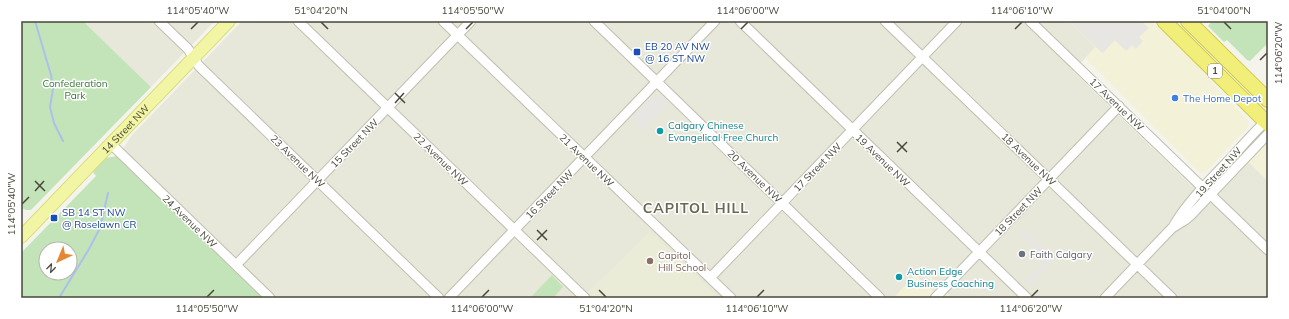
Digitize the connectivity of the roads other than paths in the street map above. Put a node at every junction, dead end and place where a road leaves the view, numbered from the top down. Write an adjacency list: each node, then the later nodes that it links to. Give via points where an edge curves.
1 (158, 21): 16 (street, 23 Avenue NW)
2 (229, 21): 16 (main road, 14 Street NW)
3 (298, 21): 22 (street, 22 Avenue NW)
4 (443, 21): 14 (street, 21 Avenue NW)
5 (471, 21): 14 (street, 15 Street NW)
6 (594, 21): 17 (street, 20 Avenue NW)
7 (715, 21): 17 (street, 16 Street NW)
8 (740, 21): 24 (street, 19 Avenue NW)
9 (885, 21): 15 (street, 18 Avenue NW)
10 (957, 21): 15 (street, 17 Street NW)
11 (1030, 21): 21 (street, 17 Avenue NW)
12 (1164, 21): 23 (highway, 1)
13 (1188, 21): 18 (highway, 1)
14 (458, 35): 22 (street, 15 Street NW); 26 (street, 21 Avenue NW)
15 (923, 57): 24 (street, 17 Street NW); 27 (street, 18 Avenue NW)
16 (194, 58): 25 (main road, 14 Street NW); 28 (street, 23 Avenue NW, via 199,66)
17 (657, 82): 26 (street, 16 Street NW); 31 (street, 20 Avenue NW)
18 (1249, 82): 19 (highway); 20 (highway, 1)
19 (1268, 88)
20 (1268, 100)
21 (1119, 106): 27 (street, 18 Street NW); 29 (street, 17 Avenue NW)
22 (388, 108): 28 (street, 15 Street NW); 33 (street, 22 Avenue NW)
23 (1267, 125): 29 (street, 19 Street NW); 30 (street, 19 Street NW)
24 (853, 130): 31 (street, 17 Street NW); 36 (street, 19 Avenue NW)
25 (111, 144): 34 (main road, 14 Street NW); 38 (street, 24 Avenue NW)
26 (584, 157): 33 (street, 16 Street NW); 39 (street, 21 Avenue NW)
27 (1049, 179): 36 (street, 18 Street NW); 37 (street, 18 Avenue NW)
28 (318, 181): 38 (street, 15 Street NW); 41 (street, 23 Avenue NW)
29 (1203, 188): 32 (street, 19 Street NW)
30 (1210, 195): 32 (street, 19 Street NW, via 1186,220); 35 (street)
31 (783, 204): 39 (street, 17 Street NW); 45 (street, 20 Avenue NW)
32 (1172, 228): 37 (street, 19 Street NW)
33 (515, 230): 42 (street, 16 Street NW); 43 (street, 22 Avenue NW)
34 (22, 232)
35 (1268, 250)
36 (979, 252): 46 (street, 18 Street NW); 47 (street, 19 Avenue NW)
37 (1137, 264): 48 (street, 19 Street NW); 49 (street, 18 Avenue NW)
38 (236, 265): 40 (street, 24 Avenue NW)
39 (710, 278): 44 (street, 21 Avenue NW)
40 (270, 298)
41 (439, 298)
42 (449, 298)
43 (585, 298)
44 (731, 298)
45 (880, 298)
46 (935, 298)
47 (1027, 298)
48 (1105, 298)
49 (1172, 298)

